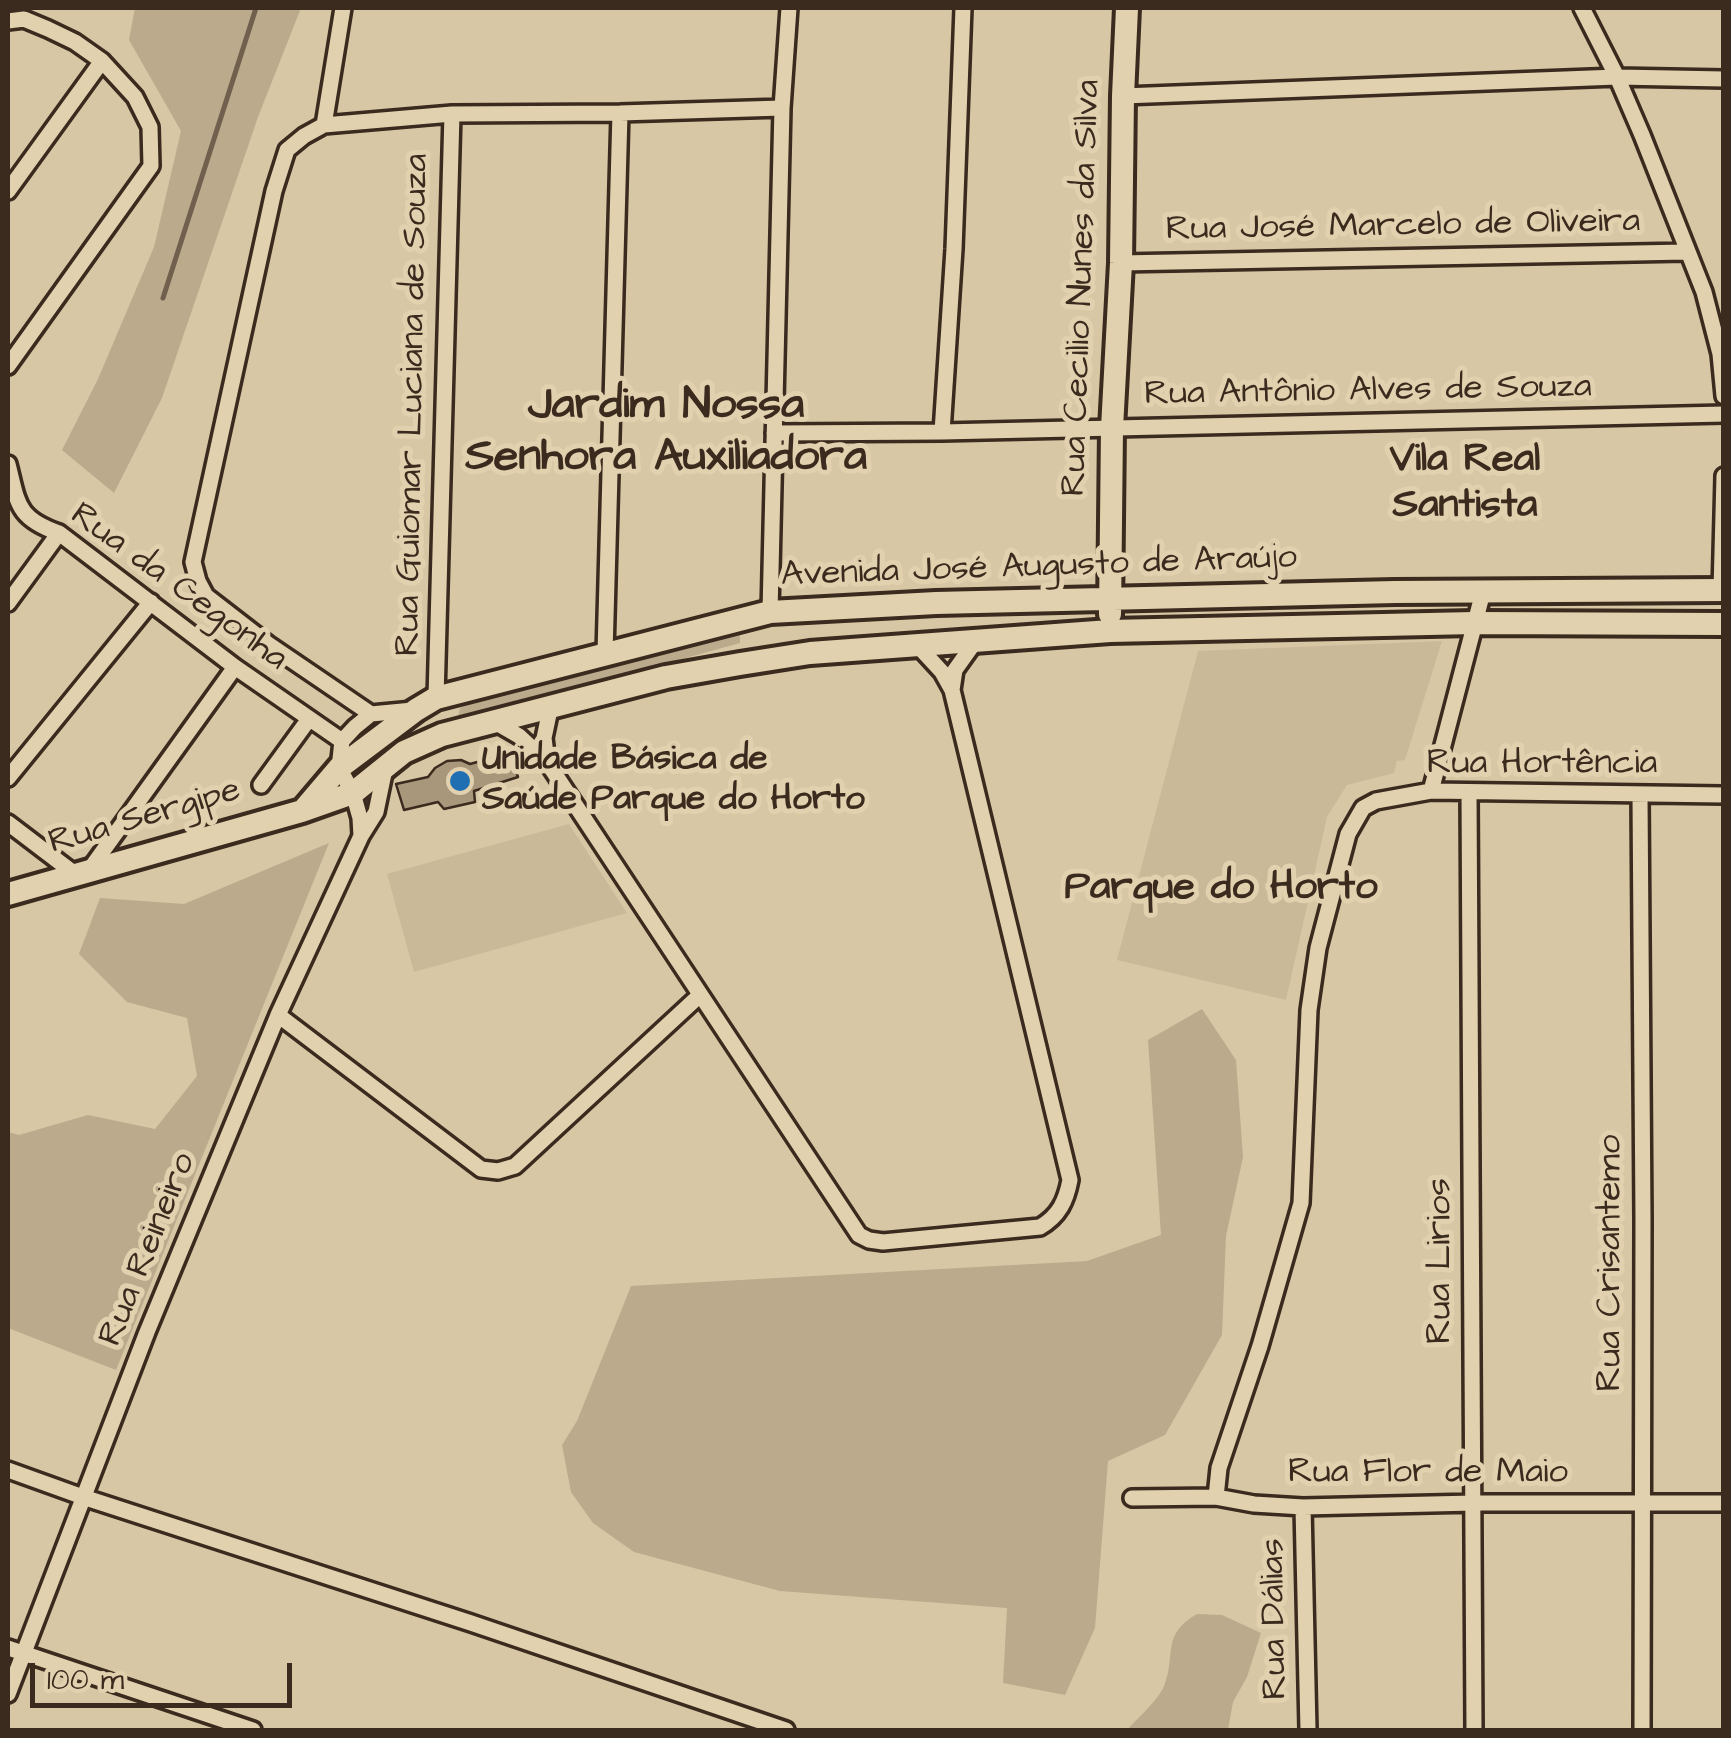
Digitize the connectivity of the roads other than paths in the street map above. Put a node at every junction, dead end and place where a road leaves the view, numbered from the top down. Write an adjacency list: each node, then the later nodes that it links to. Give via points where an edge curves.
1 (343, 8): 14 (street)
2 (789, 8): 11 (street)
3 (964, 8): 22 (street)
4 (1127, 8): 10 (street, Rua Cecilio Nunes da Silva)
5 (1582, 8): 8 (street)
6 (8, 21): 7 (street, via 24,19)
7 (102, 60): 15 (street); 18 (street, via 136,97 150,127 152,166)
8 (1617, 77): 9 (street); 10 (street); 16 (street)
9 (1724, 79)
10 (1123, 96): 17 (street, Rua Cecilio Nunes da Silva)
11 (782, 108): 12 (street); 23 (street)
12 (620, 113): 13 (street); 38 (street)
13 (452, 114): 14 (street); 41 (street, Rua Guiomar Luciana de Souza)
14 (324, 125): 43 (street, via 287,150 274,191 194,562 206,596)
15 (8, 191)
16 (1686, 252): 17 (street, Rua José Marcelo de Oliveira); 19 (street, via 1704,292)
17 (1121, 263): 21 (street, Rua Cecilio Nunes da Silva)
18 (8, 366)
19 (1724, 396)
20 (1724, 414): 21 (street, Rua Antônio Alves de Souza)
21 (1112, 428): 22 (street, Rua Antônio Alves de Souza); 33 (street, Rua Cecilio Nunes da Silva)
22 (942, 432): 23 (street, Rua Antônio Alves de Souza)
23 (774, 433): 32 (street)
24 (8, 464): 26 (street, Rua da Cegonha)
25 (1724, 476): 28 (street)
26 (9, 484): 27 (street, Rua da Cegonha, via 28,517)
27 (59, 534): 30 (street, Rua da Cegonha); 31 (street)
28 (1722, 590): 29 (street, Avenida José Augusto de Araújo)
29 (1483, 592): 33 (street, Avenida José Augusto de Araújo, via 1394,592); 34 (street)
30 (150, 602): 39 (street, Rua da Cegonha); 50 (street)
31 (8, 603)
32 (770, 612): 33 (street, Avenida José Augusto de Araújo, via 936,603); 38 (street, Avenida José Augusto de Araújo)
33 (1110, 618): 34 (street, Avenida José Augusto de Araújo); 36 (street, Avenida José Augusto de Araújo)
34 (1474, 624): 35 (street, Avenida José Augusto de Araújo); 52 (street)
35 (1724, 624)
36 (975, 642): 37 (street, Avenida José Augusto de Araújo); 40 (street, via 956,670)
37 (918, 646): 40 (street); 42 (street, Avenida José Augusto de Araújo, via 740,664)
38 (605, 653): 41 (street, Avenida José Augusto de Araújo)
39 (235, 667): 44 (street, Rua da Cegonha); 60 (street)
40 (952, 690): 62 (street, via 1070,1180 1052,1220 1040,1227 882,1242 859,1235)
41 (426, 704): 43 (street); 49 (street, Avenida José Augusto de Araújo)
42 (551, 705): 45 (street, Avenida José Augusto de Araújo); 47 (street, via 544,738)
43 (371, 714): 46 (street)
44 (308, 720): 46 (street, Rua da Cegonha); 51 (street)
45 (493, 721): 47 (street); 48 (street, Avenida José Augusto de Araújo, via 442,734)
46 (342, 741): 49 (street)
47 (548, 762): 62 (street)
48 (386, 764): 54 (street, Avenida José Augusto de Araújo); 59 (street, Rua Reineiro, via 376,812)
49 (339, 768): 54 (street); 57 (street, Avenida José Augusto de Araújo)
50 (8, 778)
51 (260, 784)
52 (1431, 791): 53 (street, Rua Hortência); 66 (street, Rua Hortência, via 1376,801 1363,808 1348,834 1311,995 1301,1203 1219,1468)
53 (1469, 792): 55 (street, Rua Hortência); 69 (street, Rua Lirios)
54 (353, 793): 57 (street, Avenida José Augusto de Araújo); 59 (street)
55 (1640, 795): 56 (street, Rua Hortência); 70 (street, Rua Crisantemo)
56 (1724, 795)
57 (302, 811): 60 (street, Rua Sergipe)
58 (8, 823): 60 (street)
59 (361, 836): 63 (street, Rua Reineiro)
60 (82, 871): 61 (street, Rua Sergipe)
61 (8, 894)
62 (700, 995): 63 (street, via 515,1166 498,1171 481,1169)
63 (278, 1015): 65 (street, Rua Reineiro)
64 (8, 1470): 65 (street)
65 (82, 1497): 72 (street, Rua Reineiro); 75 (street)
66 (1216, 1497): 67 (street, Rua Flor de Maio); 71 (street, Rua Flor de Maio)
67 (1132, 1498)
68 (1724, 1502): 70 (street, Rua Flor de Maio)
69 (1474, 1504): 70 (street, Rua Flor de Maio); 71 (street, Rua Flor de Maio); 77 (street, Rua Lirios)
70 (1641, 1504): 78 (street, Rua Crisantemo)
71 (1303, 1507): 76 (street, Rua Dálias)
72 (15, 1651): 73 (street, Rua Reineiro); 74 (street)
73 (8, 1694)
74 (253, 1730)
75 (786, 1730)
76 (1308, 1730)
77 (1474, 1730)
78 (1642, 1730)

